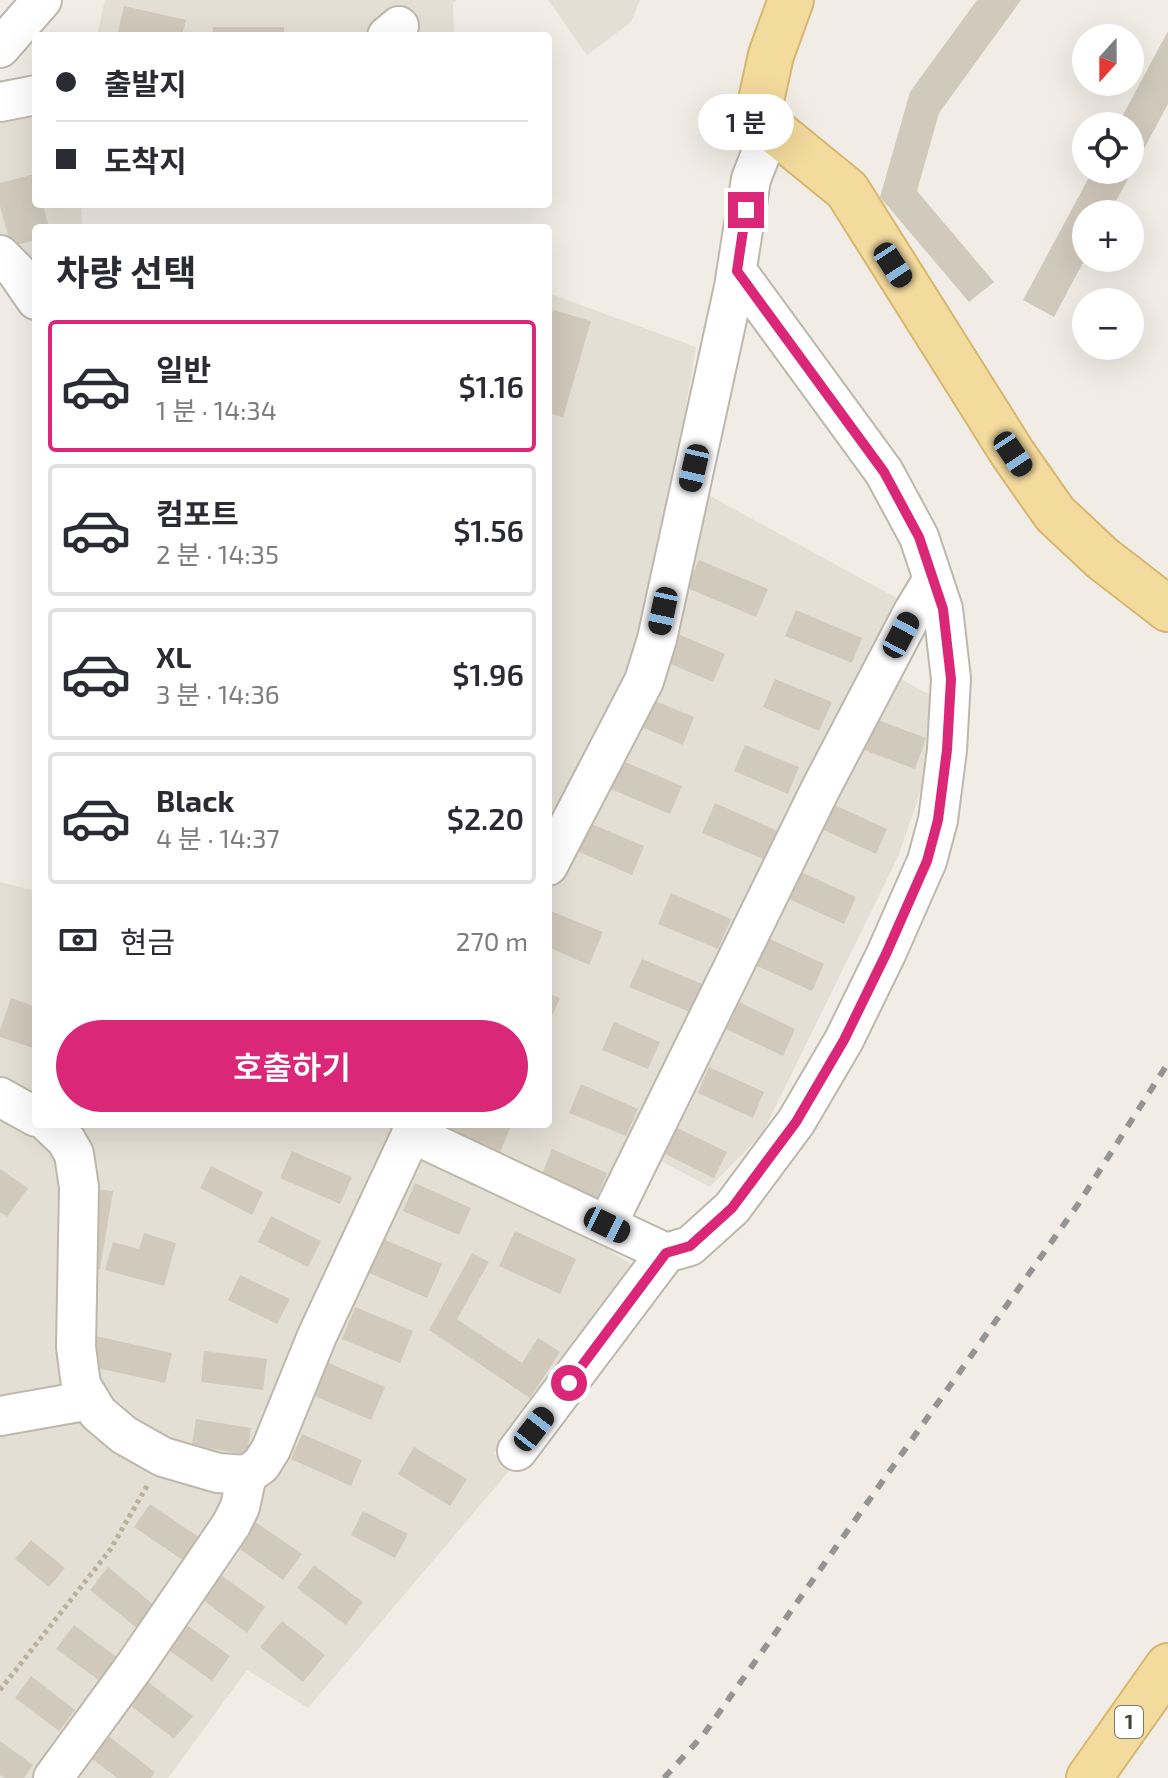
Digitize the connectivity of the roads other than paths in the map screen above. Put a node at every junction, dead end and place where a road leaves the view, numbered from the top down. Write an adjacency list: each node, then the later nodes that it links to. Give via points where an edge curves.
1 (42, 0): 3 (street)
2 (791, 0): 6 (main road, via 760,105)
3 (0, 48)
4 (32, 96): 5 (street)
5 (0, 102)
6 (771, 128): 8 (street, via 751,179); 11 (main road, via 847,190 1055,514)
7 (0, 255): 9 (street)
8 (737, 271): 10 (street, via 884,472 919,537); 12 (street, via 644,681)
9 (32, 294)
10 (933, 579): 17 (street, via 820,790); 18 (street, via 943,609 951,679 938,820 927,861 844,1040 796,1122 732,1208 690,1246)
11 (1168, 609)
12 (553, 844)
13 (0, 1097): 14 (street)
14 (32, 1115)
15 (53, 1128): 19 (street, via 74,1154 79,1187 76,1347 81,1385)
16 (413, 1128): 17 (street); 22 (street, via 271,1449)
17 (607, 1225): 18 (street)
18 (666, 1253): 21 (street)
19 (90, 1400): 20 (street); 22 (street, via 124,1435 163,1457 218,1473)
20 (0, 1416)
21 (517, 1451)
22 (247, 1475): 25 (street, via 231,1525)
23 (1168, 1666): 24 (main road, 1)
24 (1104, 1773)
25 (53, 1778)

